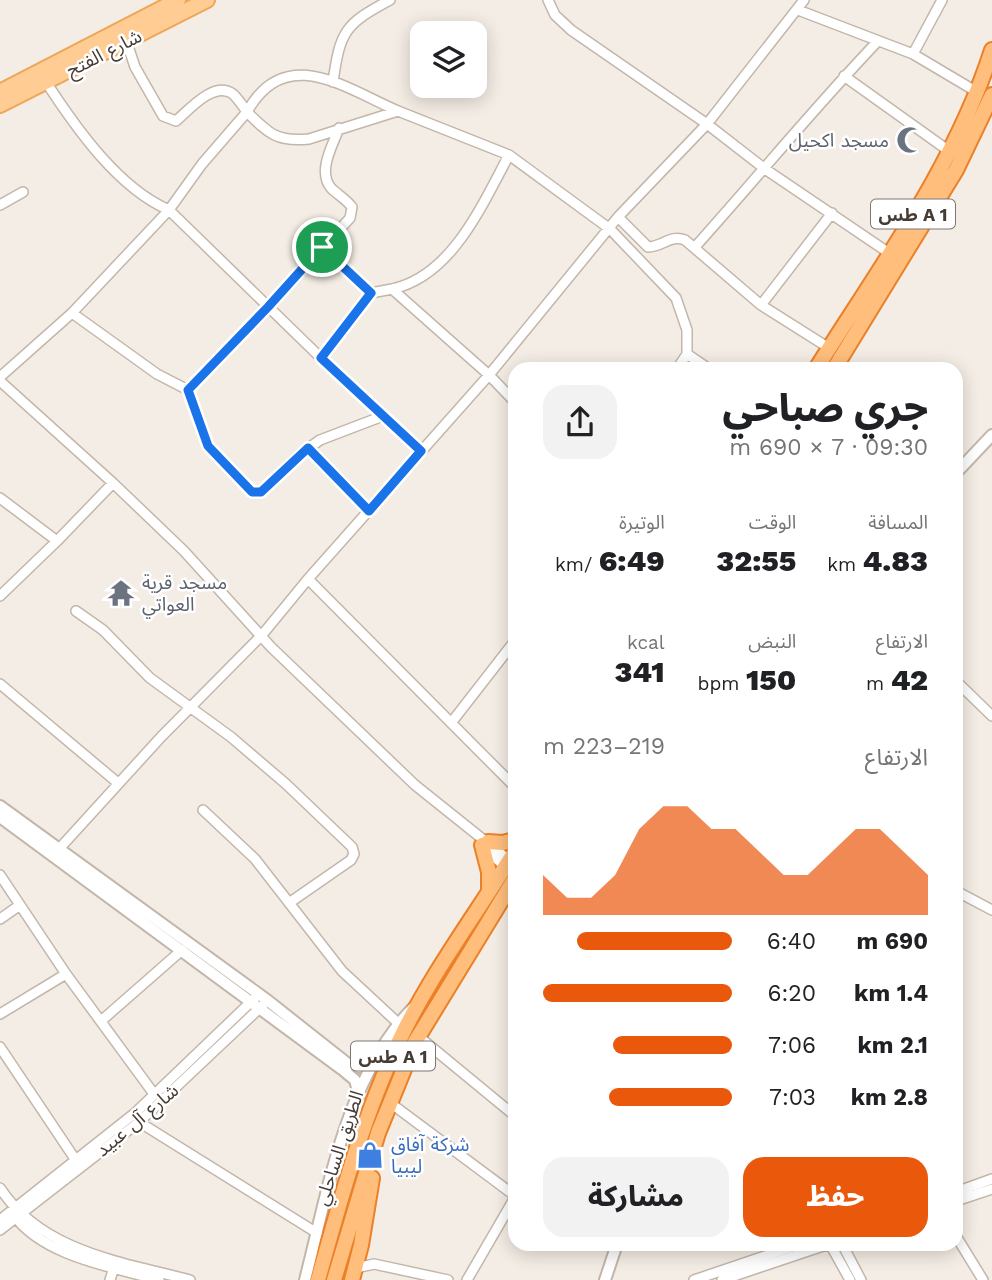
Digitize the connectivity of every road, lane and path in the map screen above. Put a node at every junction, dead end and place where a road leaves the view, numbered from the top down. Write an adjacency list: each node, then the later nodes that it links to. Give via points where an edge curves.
1 (178, 0): 8 (main road)
2 (207, 0): 8 (main road, شارع الفتح)
3 (390, 0): 14 (street, via 350,25 342,37)
4 (548, 0): 21 (street, via 555,15 571,30)
5 (804, 0): 7 (street)
6 (942, 0): 11 (street)
7 (798, 10): 9 (street); 21 (street)
8 (123, 35): 13 (main road, شارع الفتح); 15 (main road); 20 (street, via 163,116 176,121 219,90 233,95)
9 (877, 42): 11 (street); 12 (street)
10 (992, 50): 16 (highway, طس A 1)
11 (913, 54): 16 (street)
12 (844, 76): 23 (street); 25 (street)
13 (46, 82): 18 (main road, شارع الفتح); 28 (street, via 129,186)
14 (332, 82): 19 (street); 20 (street, via 301,74 282,77)
15 (0, 92)
16 (977, 92): 23 (highway, طس A 1)
17 (992, 95): 46 (highway, طس A 1, via 956,170)
18 (0, 105)
19 (398, 111): 22 (street); 24 (street)
20 (247, 112): 22 (street, via 269,134 286,140 309,139); 28 (street)
21 (708, 124): 25 (street); 30 (street)
22 (340, 128): 32 (street, via 328,157 327,177 352,212)
23 (949, 151): 34 (highway, طس A 1)
24 (509, 155): 31 (street); 35 (street, via 458,242 411,285)
25 (765, 169): 29 (street); 33 (street)
26 (23, 192): 27 (street)
27 (0, 205)
28 (169, 210): 38 (street); 39 (street)
29 (832, 213): 34 (street); 37 (street)
30 (618, 217): 31 (street); 33 (street, via 648,247 673,237)
31 (610, 229): 41 (street, via 676,298 687,330); 47 (street)
32 (322, 247): 36 (street); 38 (street)
33 (695, 247): 37 (street)
34 (889, 253): 40 (highway, طس A 1)
35 (392, 289): 36 (street); 47 (street)
36 (371, 293): 42 (street)
37 (761, 305): 40 (street)
38 (268, 307): 42 (street); 49 (street)
39 (72, 313): 48 (street); 49 (street, via 157,374)
40 (829, 348): 45 (highway, طس A 1)
41 (687, 354): 43 (street); 44 (street)
42 (321, 358): 51 (street)
43 (682, 362)
44 (699, 362)
45 (820, 362)
46 (838, 362)
47 (489, 375): 50 (street); 54 (street)
48 (0, 379): 56 (street)
49 (188, 390): 53 (street, via 208,446 252,492 261,492)
50 (508, 395)
51 (383, 415): 53 (street); 54 (street)
52 (992, 435): 55 (street)
53 (308, 448): 58 (street)
54 (421, 451): 58 (street)
55 (963, 466)
56 (113, 483): 59 (street); 63 (street)
57 (0, 498): 59 (street)
58 (369, 511): 60 (street)
59 (57, 541): 61 (street)
60 (308, 579): 63 (street); 69 (street)
61 (0, 596)
62 (76, 611): 67 (street, via 103,630 150,678)
63 (262, 635): 67 (street); 75 (street, via 415,785)
64 (508, 650): 69 (street)
65 (0, 684): 71 (street)
66 (963, 688): 68 (street)
67 (191, 708): 71 (street); 84 (street, via 286,784 354,851 351,860)
68 (992, 716)
69 (450, 723): 70 (street)
70 (508, 780)
71 (118, 783): 77 (street)
72 (0, 806): 77 (street)
73 (203, 810): 84 (street, via 255,859)
74 (0, 817): 88 (street)
75 (481, 840): 76 (highway); 78 (street); 82 (highway)
76 (508, 842)
77 (59, 849): 91 (street)
78 (508, 859)
79 (508, 863): 82 (highway, الطريق الساحلي / طس A 1)
80 (0, 875): 85 (street)
81 (508, 890): 95 (highway, الطريق الساحلي / طس A 1)
82 (489, 892): 90 (highway, الطريق الساحلي / طس A 1)
83 (963, 895): 86 (street)
84 (289, 903): 94 (street, via 341,971)
85 (20, 905): 87 (street); 89 (street)
86 (992, 910)
87 (0, 919)
88 (182, 950): 91 (street); 93 (street)
89 (65, 974): 92 (street); 93 (street)
90 (424, 996): 94 (street); 128 (highway, الطريق الساحلي / طس A 1, via 401,1036 361,1134)
91 (259, 1002): 97 (street, via 348,1064 359,1067); 98 (street, شارع آل عبيد); 99 (street, via 355,1080); 102 (street, شارع آل عبيد)
92 (0, 1014)
93 (101, 1021): 98 (street)
94 (398, 1023): 97 (street)
95 (418, 1036): 100 (highway, الطريق الساحلي / طس A 1); 101 (street)
96 (0, 1047): 104 (street)
97 (373, 1062): 99 (street)
98 (154, 1094): 104 (street, شارع آل عبيد)
99 (359, 1094): 115 (street)
100 (389, 1102): 103 (highway, الطريق الساحلي / طس A 1); 109 (street)
101 (508, 1110)
102 (139, 1122): 112 (street, شارع آل عبيد); 115 (street)
103 (378, 1133): 123 (highway); 129 (highway, الطريق الساحلي / طس A 1)
104 (75, 1159): 112 (street, شارع آل عبيد)
105 (992, 1180): 108 (street)
106 (0, 1188): 112 (street)
107 (992, 1189): 110 (street)
108 (963, 1190)
109 (508, 1192)
110 (963, 1199)
111 (508, 1208): 131 (street)
112 (16, 1213): 113 (street, شارع آل عبيد); 114 (street, شارع آل عبيد); 122 (street, via 54,1246); 126 (street, via 82,1252)
113 (0, 1220)
114 (0, 1230)
115 (317, 1233): 127 (street)
116 (963, 1247): 137 (street)
117 (615, 1251): 132 (street)
118 (779, 1251): 133 (street)
119 (808, 1251): 134 (street)
120 (833, 1251): 135 (street)
121 (846, 1251): 136 (street)
122 (114, 1267): 124 (street); 125 (street)
123 (354, 1274): 130 (street, via 374,1264)
124 (110, 1280)
125 (159, 1280)
126 (190, 1280)
127 (305, 1280)
128 (318, 1280)
129 (334, 1280)
130 (448, 1280)
131 (467, 1280)
132 (605, 1280)
133 (694, 1280)
134 (722, 1280)
135 (850, 1280)
136 (861, 1280)
137 (984, 1280)

